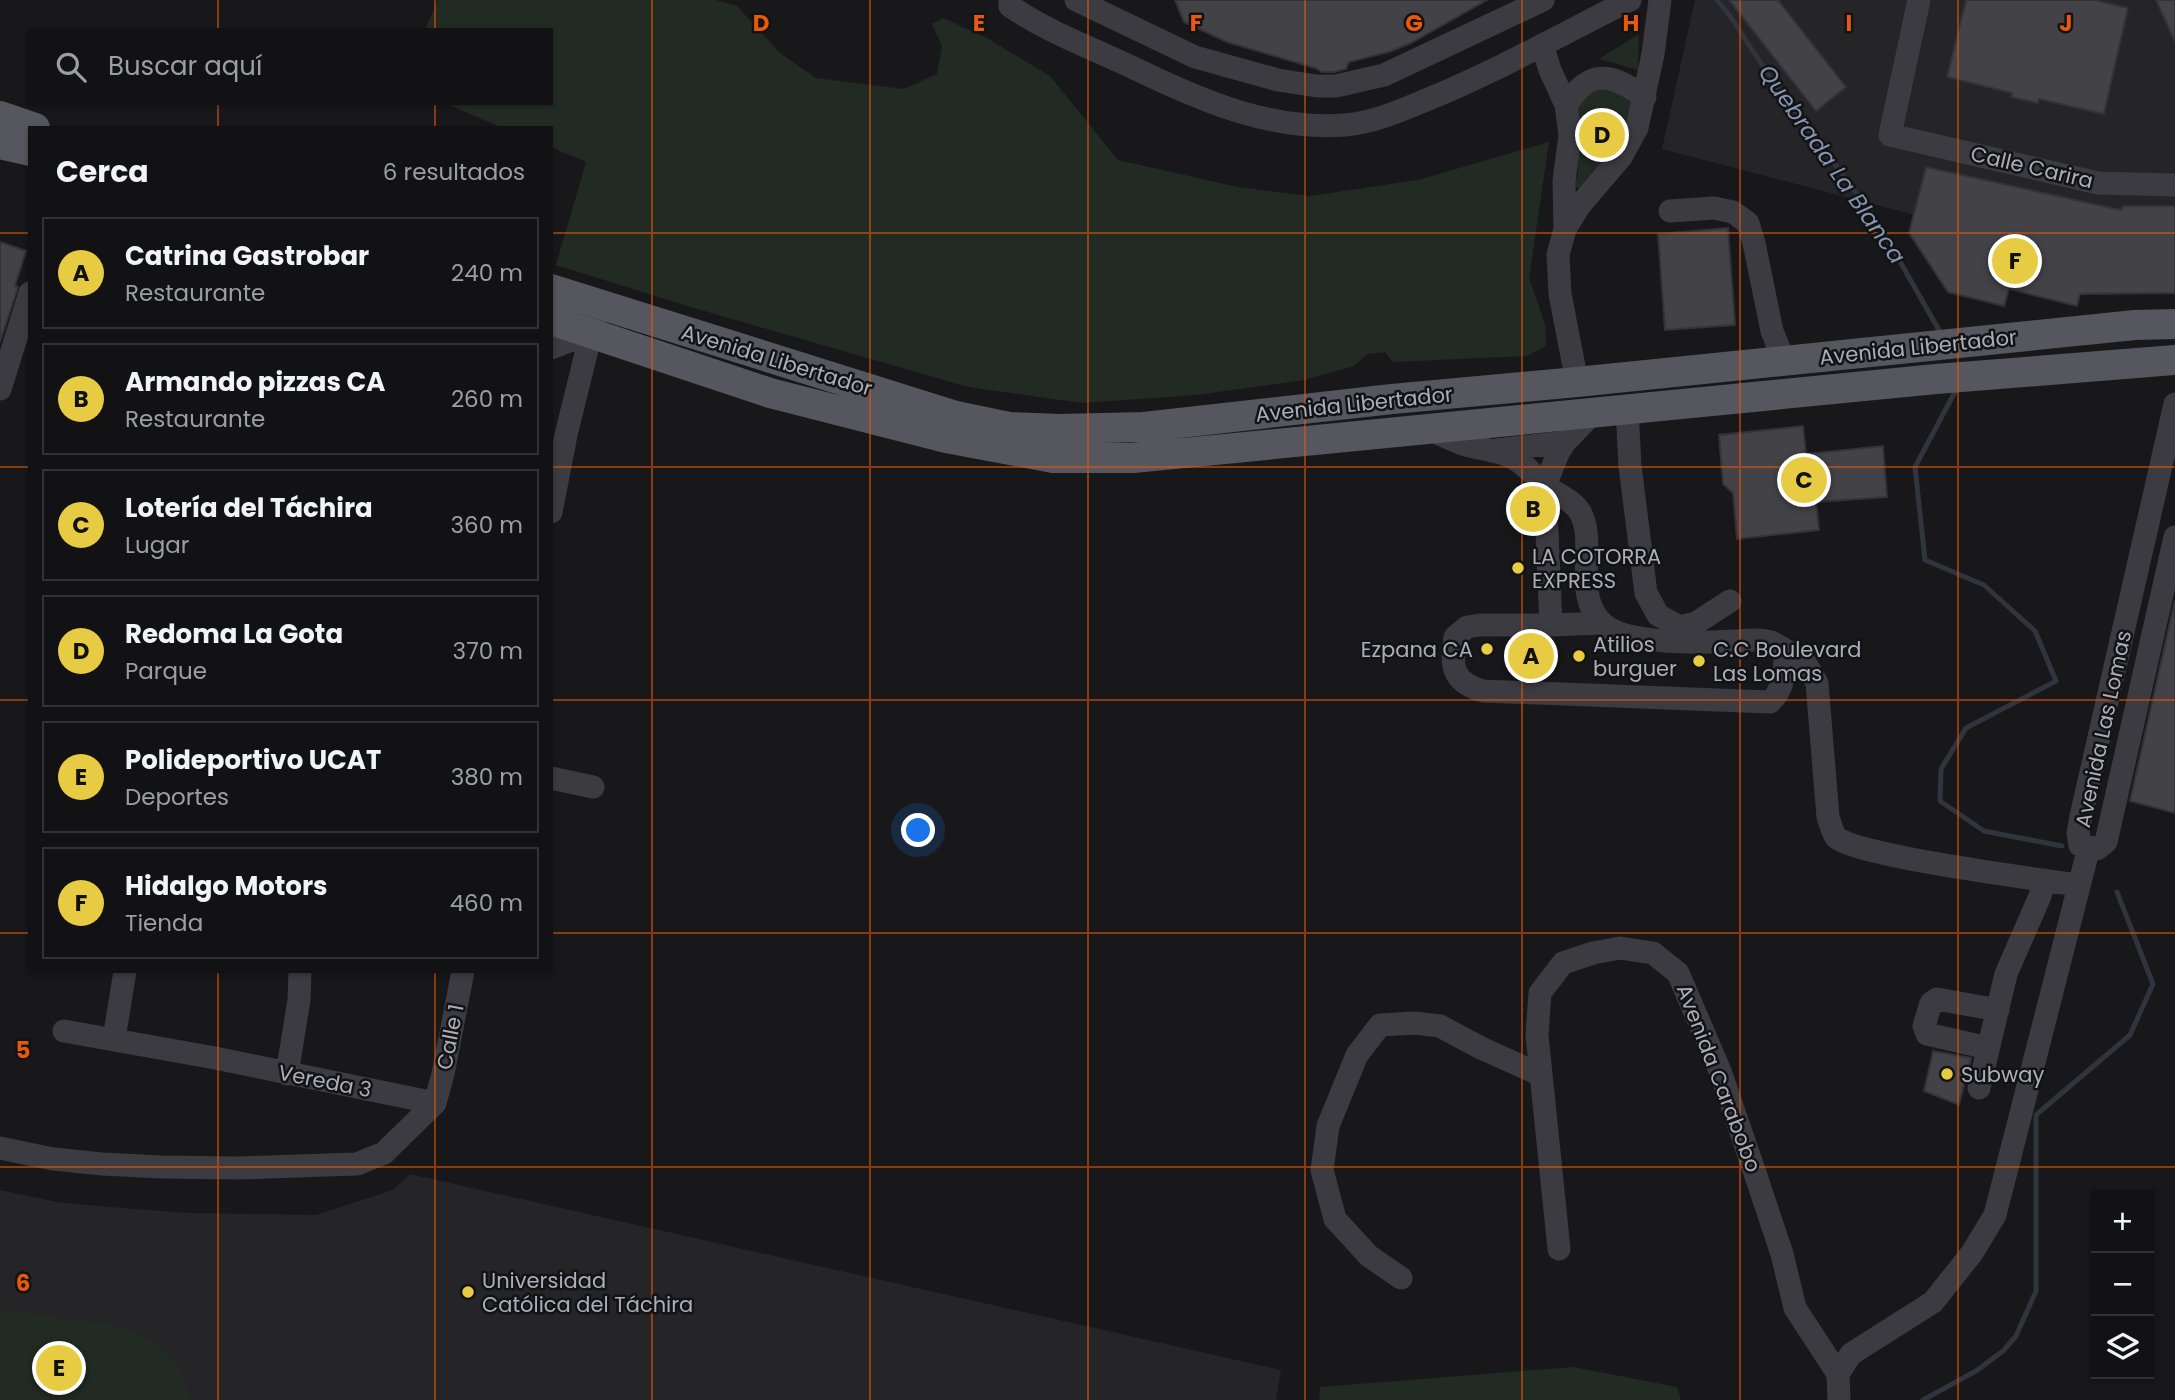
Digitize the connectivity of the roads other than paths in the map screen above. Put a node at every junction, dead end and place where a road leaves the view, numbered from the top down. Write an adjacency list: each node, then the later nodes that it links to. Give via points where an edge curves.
1 (1010, 0): 7 (street, via 1010,6 1033,22 1186,93 1252,116 1309,125 1380,119 1468,83)
2 (1076, 0): 3 (street, via 1195,57 1278,80 1336,86 1384,75)
3 (1543, 0)
4 (1630, 0): 7 (street)
5 (1660, 0): 8 (street)
6 (1919, 0): 14 (street, Calle Carira, via 1890,135 2098,183)
7 (1542, 45): 9 (street)
8 (1645, 97): 9 (street, via 1623,82 1598,79 1577,88); 16 (street, via 1637,128 1621,157)
9 (1566, 105): 16 (street, via 1570,135 1564,181)
10 (0, 116): 11 (main road)
11 (29, 126)
12 (0, 144): 13 (main road)
13 (28, 151)
14 (2175, 185)
15 (1670, 211): 24 (street, via 1714,208 1732,212 1748,223 1772,331)
16 (1565, 229): 26 (street, via 1558,255 1560,294)
17 (553, 290): 19 (main road, Avenida Libertador)
18 (28, 299): 27 (street)
19 (599, 304): 22 (street); 26 (main road, Avenida Libertador, via 956,416 1009,427 1144,427)
20 (553, 321): 22 (main road, Avenida Libertador)
21 (2175, 324): 24 (main road, Avenida Libertador)
22 (589, 333): 23 (street); 31 (main road, Avenida Libertador, via 770,393 946,438 1053,458 1133,458); 35 (street)
23 (553, 347)
24 (1784, 360): 26 (main road, Avenida Libertador)
25 (2175, 360): 29 (main road, Avenida Libertador)
26 (1577, 382)
27 (0, 389)
28 (2175, 404): 43 (street, Avenida Las Lomas, via 2081,816 2080,845)
29 (1627, 410): 30 (main road, Avenida Libertador); 37 (street, via 1646,593 1658,615 1680,626 1696,623)
30 (1592, 414): 31 (main road, Avenida Libertador); 32 (street)
31 (1429, 429): 33 (street, via 1463,444)
32 (1565, 442): 33 (street); 34 (street)
33 (1494, 450): 34 (street, via 1518,461)
34 (1545, 486): 38 (street, via 1580,512 1585,528 1586,587); 39 (street)
35 (553, 503)
36 (2175, 537): 43 (street, Avenida Las Lomas, via 2106,842 2097,849)
37 (1730, 601)
38 (1602, 623): 39 (street); 40 (street, via 1628,637 1755,640)
39 (1551, 625): 40 (street, via 1467,627 1455,637 1453,668 1461,680 1483,691 1770,702 1783,679)
40 (1785, 650): 44 (street, via 1803,659 1817,683 1828,817 1836,837 1853,846 1897,856)
41 (553, 778): 42 (street)
42 (593, 787)
43 (2089, 847): 45 (street)
44 (2043, 880): 45 (street); 49 (street, via 2006,974)
45 (2078, 885): 60 (street, via 1995,1215 1972,1253 1933,1301 1851,1354)
46 (125, 973): 51 (street)
47 (300, 973): 53 (street)
48 (463, 973): 56 (street, Calle 1)
49 (1998, 1010): 52 (street); 52 (street, via 1937,999 1931,1003 1924,1026 1927,1034)
50 (64, 1031): 51 (street, Vereda 3)
51 (114, 1039): 53 (street, Vereda 3)
52 (1988, 1048): 55 (street)
53 (287, 1074): 56 (street, Vereda 3)
54 (1541, 1075): 58 (street, Avenida Carabobo); 59 (street, via 1440,1026 1414,1023 1380,1025 1357,1055 1328,1126 1321,1170 1335,1219 1369,1256); 60 (street, Avenida Carabobo, via 1537,1035 1540,993 1563,963 1620,948 1653,953 1678,973 1720,1071 1782,1254 1795,1308)
55 (1979, 1088)
56 (435, 1103): 57 (street, via 384,1153 357,1164 162,1167 53,1159)
57 (0, 1148)
58 (1559, 1249)
59 (1401, 1278)
60 (1838, 1374): 61 (street)
61 (1839, 1400)

